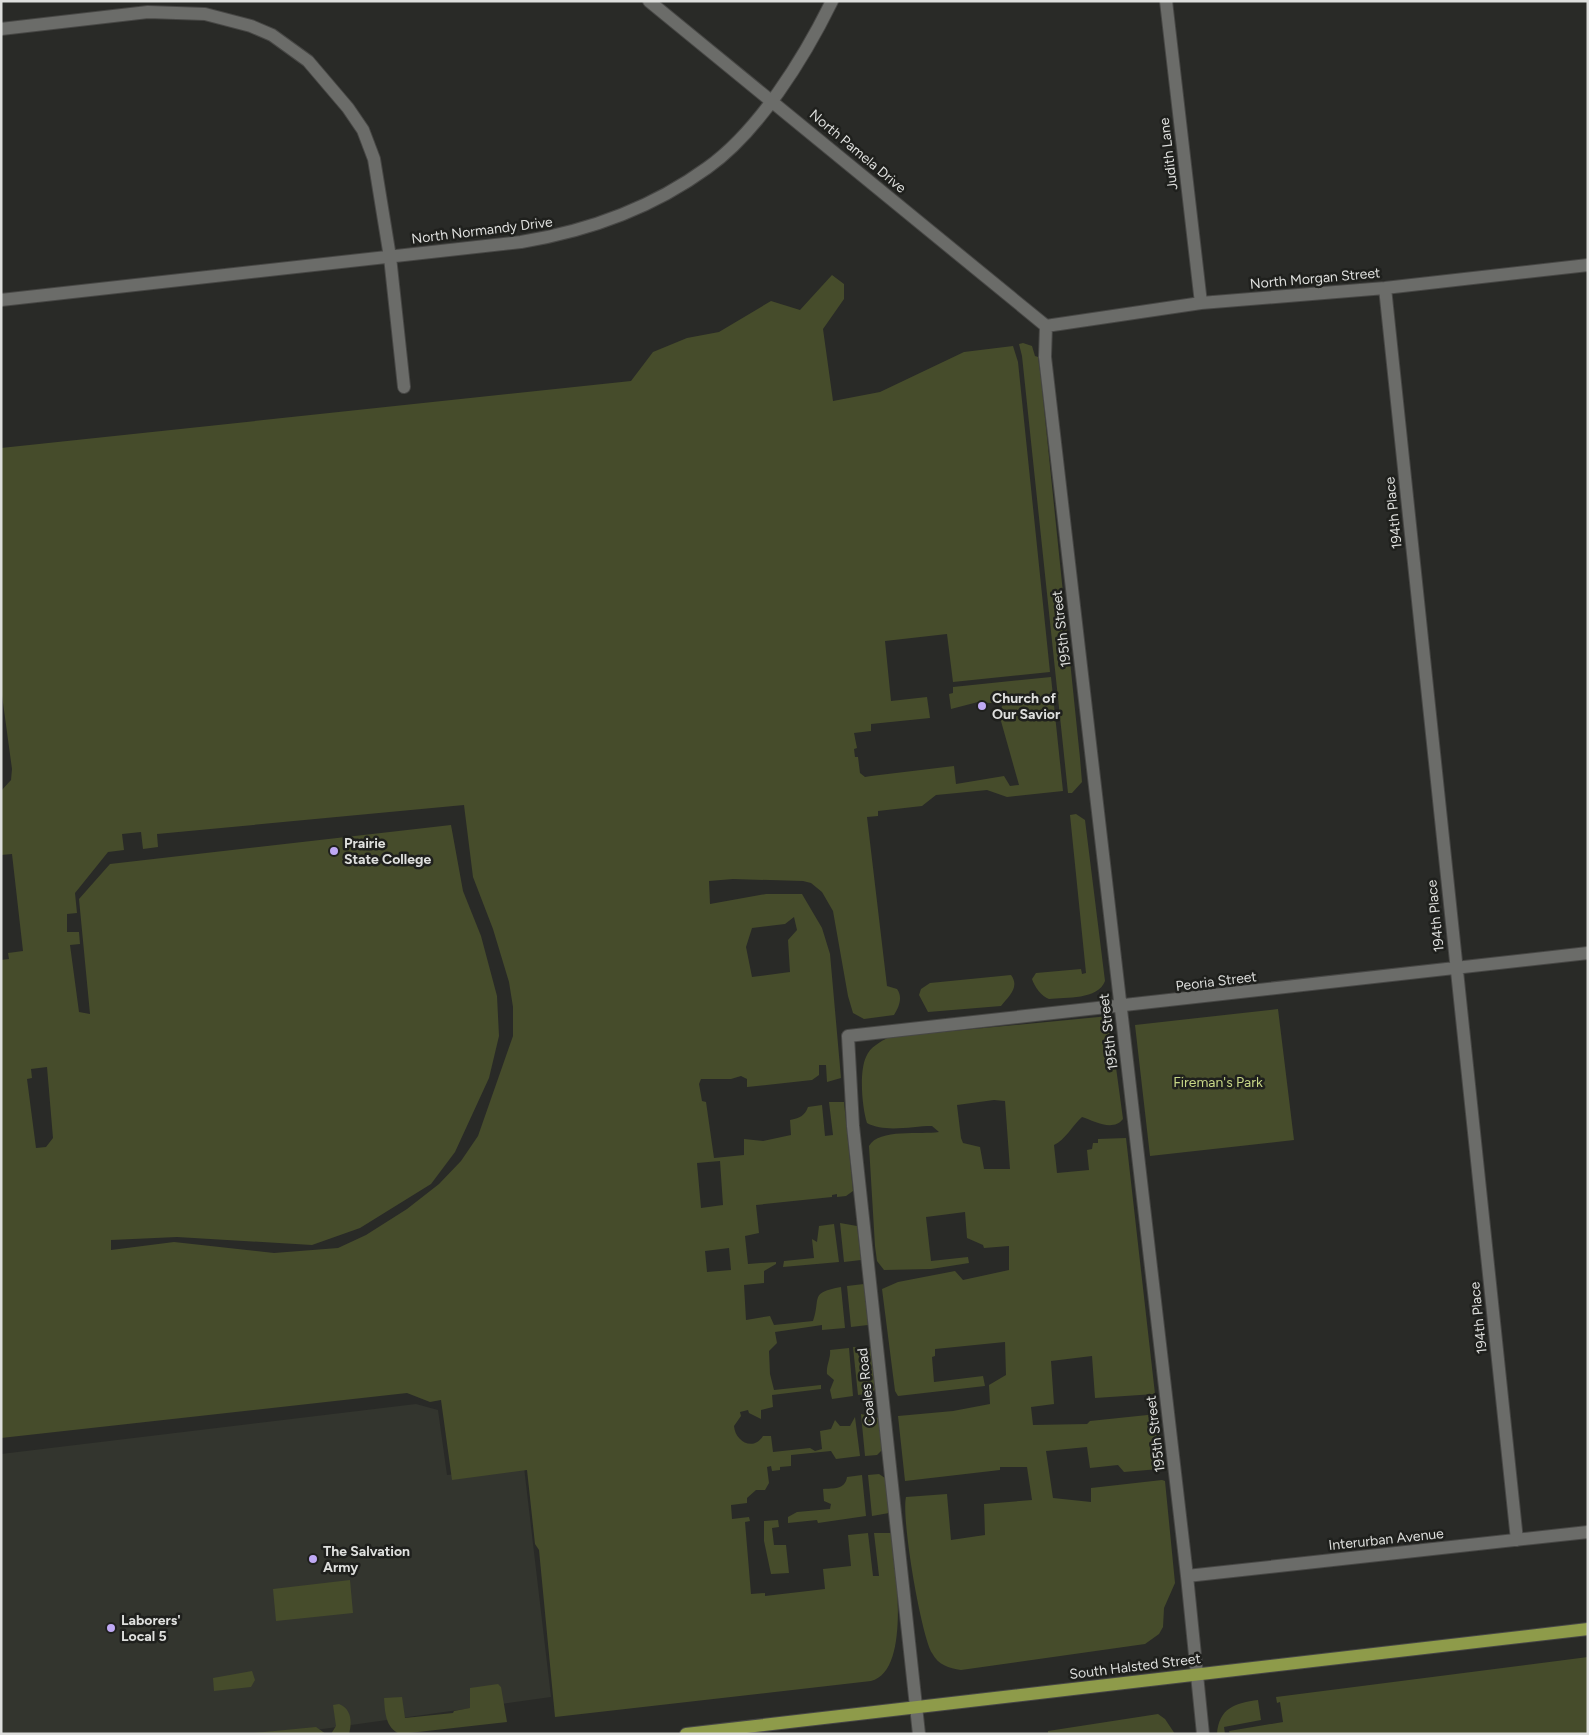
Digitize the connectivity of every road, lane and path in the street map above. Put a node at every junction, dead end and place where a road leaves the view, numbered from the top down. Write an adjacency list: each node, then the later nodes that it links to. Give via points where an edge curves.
1 (649, 1): 5 (street, North Pamela Drive)
2 (832, 1): 5 (street, North Normandy Drive, via 812,42)
3 (1166, 1): 10 (street, Judith Lane)
4 (1, 29): 6 (street, via 148,12 179,12 206,14 272,35 308,61 348,108 362,130 374,159)
5 (772, 100): 6 (street, North Normandy Drive, via 741,138 708,168 662,196 613,219 530,241); 11 (street, North Pamela Drive)
6 (390, 257): 9 (street, North Normandy Drive); 12 (street)
7 (1588, 265): 8 (street, North Morgan Street)
8 (1385, 288): 10 (street, North Morgan Street); 14 (street, 194th Place)
9 (1, 300)
10 (1201, 303): 11 (street, North Morgan Street)
11 (1046, 326): 15 (street, 195th Street, via 1045,357)
12 (404, 388)
13 (1588, 954): 14 (street, Peoria Street)
14 (1456, 968): 15 (street, Peoria Street); 18 (street, 194th Place)
15 (1120, 1007): 16 (street, Peoria Street); 19 (street, 195th Street)
16 (848, 1036): 22 (street, Coales Road, via 853,1126)
17 (1588, 1532): 18 (street, Interurban Avenue)
18 (1517, 1540): 19 (street, Interurban Avenue)
19 (1187, 1576): 21 (street, 195th Street)
20 (1588, 1629): 21 (main road, South Halsted Street)
21 (1196, 1674): 22 (main road, South Halsted Street); 25 (street, 195th Street)
22 (916, 1707): 23 (main road, South Halsted Street); 24 (street, Coales Road)
23 (686, 1734)
24 (919, 1734)
25 (1203, 1734)

